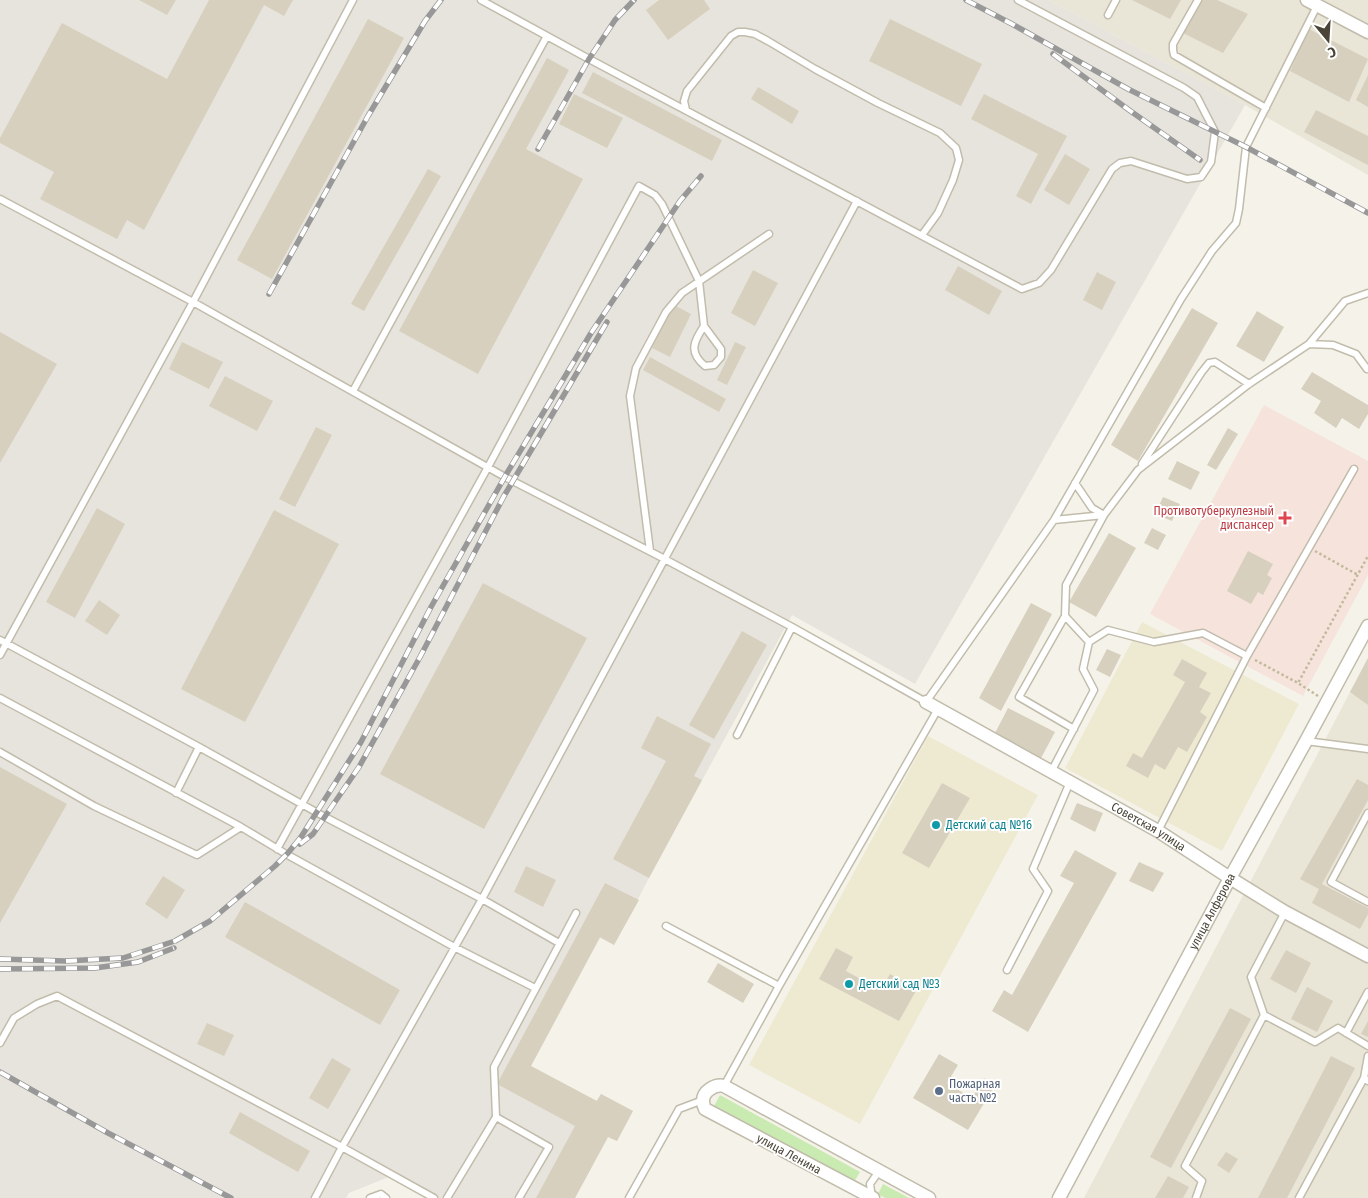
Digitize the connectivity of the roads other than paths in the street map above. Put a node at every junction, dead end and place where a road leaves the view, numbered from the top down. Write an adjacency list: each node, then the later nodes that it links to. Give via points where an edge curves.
1 (353, 0): 18 (lane)
2 (481, 0): 9 (lane)
3 (1018, 0): 15 (lane, via 1197,97 1215,132 1212,162 1201,177 1188,179 1131,161 1120,163 1112,170 1050,270 1039,283 1022,289)
4 (1116, 0): 7 (lane)
5 (1198, 0): 10 (lane, via 1173,44 1174,55)
6 (1312, 3): 8 (street); 10 (lane)
7 (1108, 15)
8 (1368, 32)
9 (547, 36): 11 (lane); 23 (lane)
10 (1266, 108): 27 (lane, via 1246,147 1236,222 1212,251 1181,299)
11 (686, 110): 13 (lane); 15 (lane, via 687,91 731,36 738,32 755,34 878,103 940,133 956,148 959,160 953,180 938,213)
12 (0, 200): 18 (lane)
13 (857, 201): 15 (lane); 31 (lane)
14 (769, 234): 16 (lane)
15 (922, 235)
16 (698, 281): 19 (lane); 24 (lane, via 662,204 655,195 639,186); 30 (lane, via 682,293 666,312 636,368 630,396)
17 (1368, 293): 20 (lane, via 1345,301)
18 (193, 302): 23 (lane); 35 (lane)
19 (704, 326): 19 (lane, via 721,349 721,357 714,365 705,366 698,361 694,350 695,340)
20 (1308, 344): 21 (lane, via 1333,345 1356,354); 22 (lane)
21 (1367, 369)
22 (1249, 384): 26 (lane); 26 (lane, via 1215,362 1209,363)
23 (353, 391): 24 (lane)
24 (488, 467): 30 (lane); 51 (lane)
25 (1354, 469): 38 (lane)
26 (1138, 470): 28 (lane)
27 (1075, 483): 28 (lane, via 1092,508); 29 (lane)
28 (1104, 515): 29 (lane); 32 (lane, via 1066,585)
29 (1054, 520): 40 (lane)
30 (650, 552): 31 (lane)
31 (665, 560): 34 (lane); 57 (lane)
32 (1065, 616): 36 (lane); 42 (lane, via 1019,697)
33 (1368, 626): 44 (street, улица Алферова)
34 (792, 627): 40 (lane); 43 (lane)
35 (3, 642): 37 (lane); 45 (lane)
36 (1089, 642): 38 (lane, via 1108,630 1154,642 1203,633); 42 (lane, via 1082,669 1094,690)
37 (0, 654)
38 (1247, 656): 54 (lane)
39 (0, 698): 50 (lane)
40 (926, 702): 41 (street, Советская улица)
41 (938, 709): 48 (street, Советская улица); 66 (lane)
42 (1074, 729): 48 (lane)
43 (737, 735)
44 (1306, 741): 46 (lane); 56 (street, улица Алферова)
45 (199, 747): 50 (lane); 51 (lane)
46 (1368, 749)
47 (0, 752): 53 (lane, via 94,806 197,855)
48 (1051, 772): 49 (street, Советская улица)
49 (1070, 782): 54 (street, Советская улица); 65 (lane, via 1033,869 1048,891)
50 (176, 793): 53 (lane)
51 (302, 803): 55 (lane); 57 (lane)
52 (1368, 814): 58 (lane, via 1331,882)
53 (241, 827): 55 (lane)
54 (1158, 831): 56 (street, Советская улица)
55 (277, 849): 63 (lane)
56 (1230, 878): 60 (street, Советская улица); 89 (street, улица Алферова)
57 (482, 899): 62 (lane); 63 (lane)
58 (1368, 902)
59 (576, 912): 62 (lane)
60 (1285, 912): 64 (street, Советская улица); 69 (lane, via 1251,977)
61 (666, 926): 66 (lane)
62 (559, 943): 67 (lane)
63 (456, 948): 67 (lane); 78 (lane)
64 (1368, 955)
65 (1007, 970)
66 (779, 986): 75 (lane)
67 (535, 988): 77 (lane, via 494,1067)
68 (1368, 992): 70 (lane)
69 (1264, 1015): 70 (lane, via 1315,1042 1338,1028); 90 (lane, via 1185,1166 1202,1181)
70 (1346, 1033): 72 (lane)
71 (0, 1043): 78 (lane, via 14,1018 57,996)
72 (1368, 1046)
73 (1368, 1056): 74 (lane)
74 (1366, 1080): 91 (lane)
75 (724, 1086): 76 (street, via 719,1085 706,1092); 79 (street)
76 (704, 1105): 86 (lane, via 679,1109); 87 (street, улица Ленина)
77 (496, 1116): 84 (lane); 85 (lane, via 549,1147)
78 (342, 1148): 80 (lane); 83 (lane)
79 (884, 1174): 87 (lane, via 877,1174 870,1184); 88 (street)
80 (315, 1198)
81 (370, 1198): 82 (lane, via 381,1194)
82 (386, 1198)
83 (434, 1198)
84 (446, 1198)
85 (519, 1198)
86 (629, 1198)
87 (872, 1198)
88 (929, 1198)
89 (1059, 1198)
90 (1196, 1198)
91 (1299, 1198)

